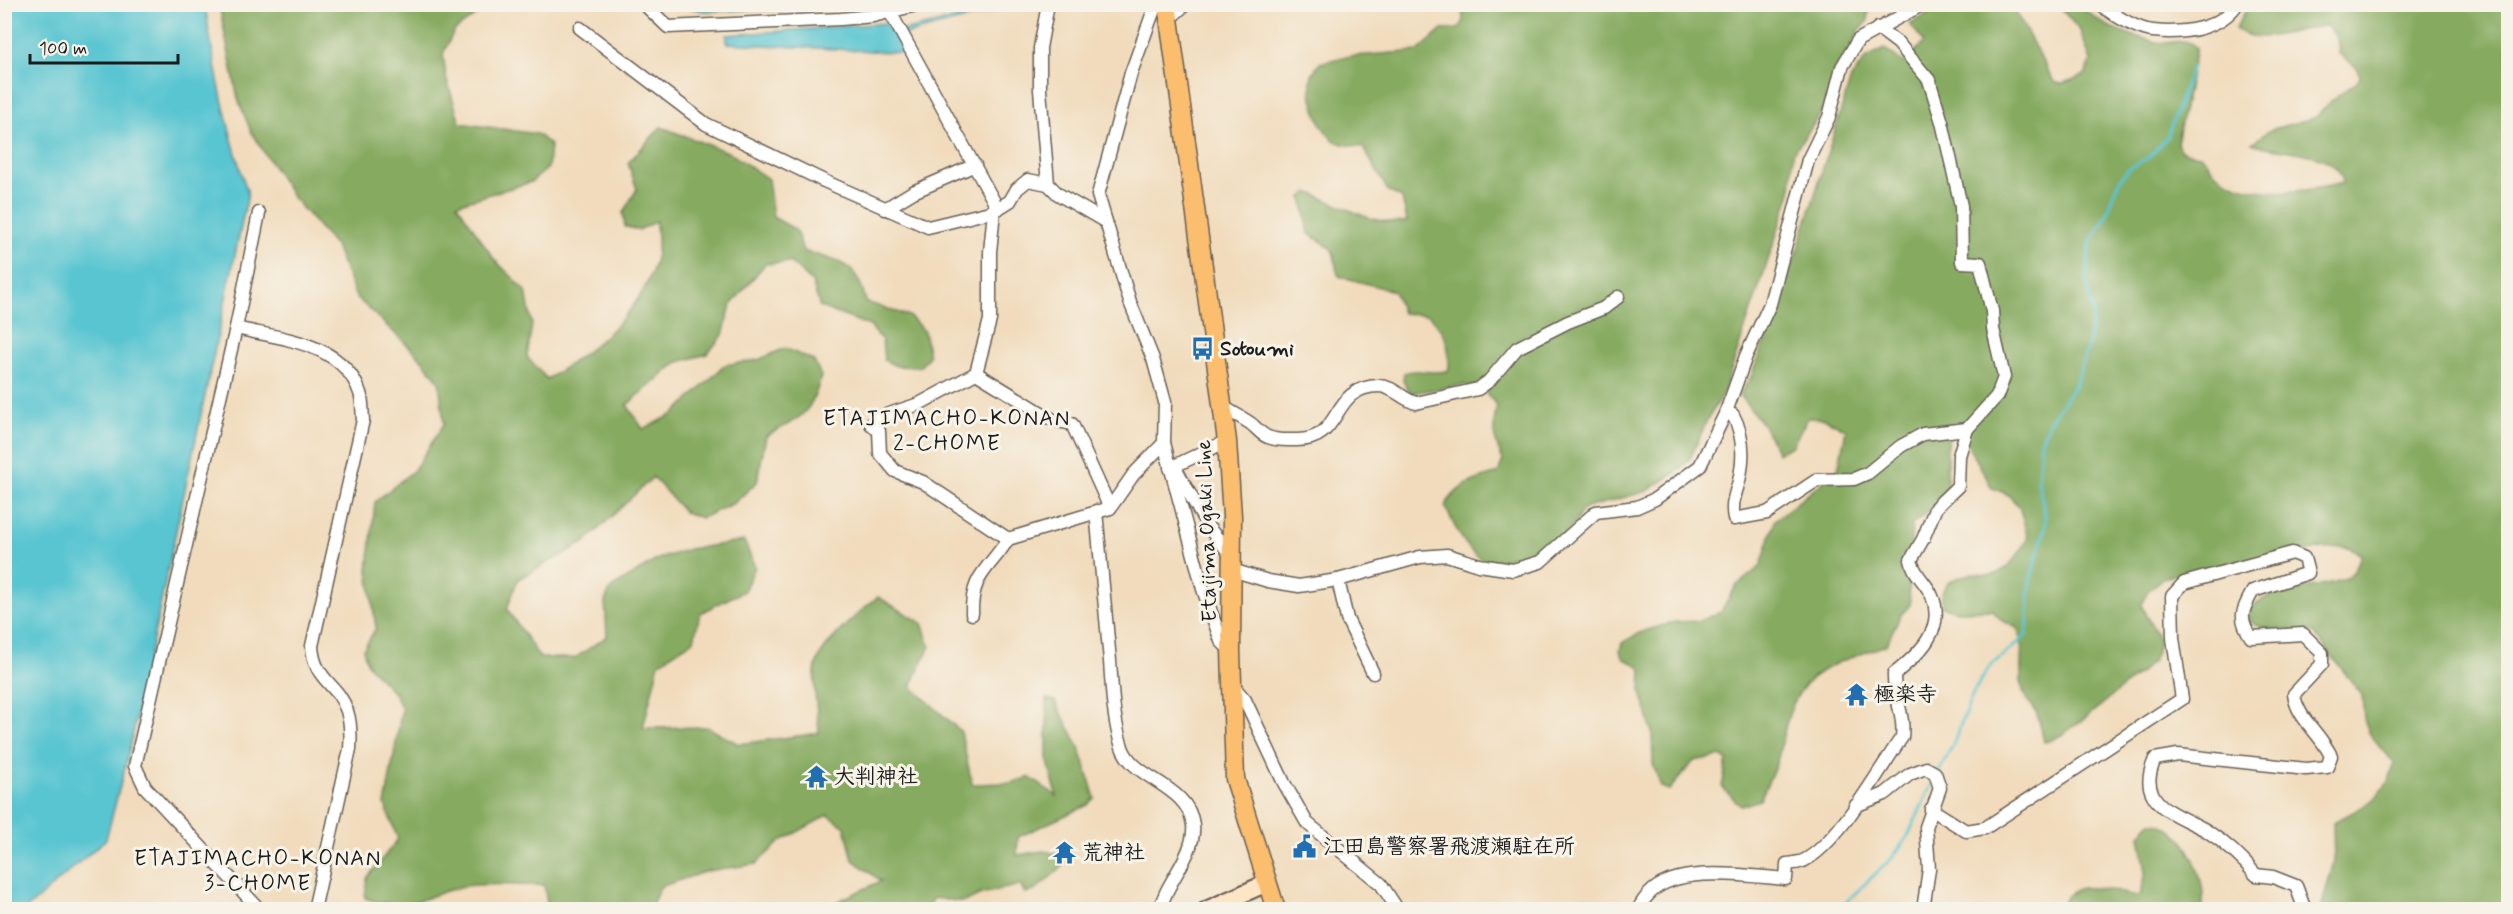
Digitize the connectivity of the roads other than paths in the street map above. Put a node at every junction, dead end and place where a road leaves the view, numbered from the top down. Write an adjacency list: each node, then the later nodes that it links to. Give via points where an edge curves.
1 (644, 4): 9 (street, via 668,27 841,19)
2 (920, 4): 9 (street)
3 (1048, 4): 14 (street, via 1040,48 1040,90)
4 (1156, 4): 18 (street, via 1131,73 1098,195)
5 (1186, 4): 10 (street)
6 (1923, 4): 12 (street)
7 (2100, 4): 8 (street, via 2153,31 2208,27 2229,16)
8 (2237, 4)
9 (890, 12): 13 (street)
10 (1168, 12): 22 (main road, Etajima Ogaki Line)
11 (580, 28): 15 (street, via 706,124)
12 (1878, 28): 23 (street, via 1858,40 1842,67 1829,117 1808,160 1770,304); 24 (street, via 1898,43 1929,80 1961,206 1962,262 1980,263 1992,310 2004,377 1997,396)
13 (975, 165): 15 (street); 16 (street)
14 (1048, 184): 16 (street, via 1028,180 1010,201); 18 (street)
15 (885, 209): 16 (street, via 928,227)
16 (996, 210): 21 (street, via 990,252 990,320)
17 (259, 213): 20 (street)
18 (1106, 222): 26 (street, via 1165,402)
19 (1618, 297): 22 (street, via 1604,308 1517,348 1478,389 1416,404 1389,388 1363,390 1345,400 1321,436 1308,440 1266,437)
20 (236, 328): 40 (street, via 135,766 145,787); 41 (street, via 320,349 339,361 361,394 363,420 312,646 316,671 347,709 351,729 350,749)
21 (976, 373): 28 (street, via 1053,420 1072,424); 30 (street, via 871,424 879,431 880,453 895,471 923,482)
22 (1222, 406): 25 (main road, Etajima Ogaki Line)
23 (1726, 412): 24 (street, via 1733,415 1742,438 1739,481 1731,504 1734,519 1767,513 1817,480 1854,479 1868,473 1923,434); 32 (street, via 1700,466 1655,499 1637,507 1596,512 1540,562 1513,570 1479,566 1447,555 1420,557)
24 (1967, 429): 37 (street, via 1959,456 1958,486 1936,507 1911,560 1913,570 1932,595 1934,611 1932,636 1894,674 1904,723 1902,737)
25 (1227, 441): 27 (street); 31 (main road, Etajima Ogaki Line)
26 (1164, 443): 27 (street); 28 (street, via 1133,475)
27 (1173, 467): 31 (street); 34 (street, via 1203,589 1221,641)
28 (1110, 508): 29 (street)
29 (1096, 511): 30 (street); 42 (street, via 1112,693 1122,749 1128,759 1190,810 1193,828)
30 (1008, 539): 33 (street, via 979,575 971,595)
31 (1232, 563): 32 (street, via 1268,581 1299,586); 34 (main road, Etajima Ogaki Line)
32 (1338, 580): 35 (street, via 1347,619)
33 (972, 614)
34 (1231, 651): 36 (main road, Etajima Ogaki Line)
35 (1373, 673)
36 (1233, 686): 39 (main road, Etajima Ogaki Line, via 1235,779); 45 (street, via 1245,699 1307,823 1381,884)
37 (1854, 807): 38 (street, via 1885,794 1910,774 1926,768 1935,773 1940,788); 46 (street, via 1823,847 1803,861 1787,864 1786,879 1694,875 1674,878 1650,892)
38 (1931, 809): 47 (street, via 1926,827 1929,869); 48 (street, via 1966,831 1985,828 2150,722 2182,699 2173,638 2172,596 2184,583 2292,553 2304,558 2308,573 2253,591 2244,607 2242,624 2251,637 2303,634 2322,653 2322,664 2294,694 2296,708 2324,740 2331,756 2327,767 2306,770 2178,754 2155,759 2149,771 2153,795 2163,807 2208,831 2241,856 2256,875 2296,886)
39 (1267, 883): 43 (main road); 44 (main road, Etajima Ogaki Line)
40 (260, 909)
41 (314, 909)
42 (1160, 909)
43 (1206, 909)
44 (1276, 909)
45 (1398, 909)
46 (1638, 909)
47 (1923, 909)
48 (2305, 909)

